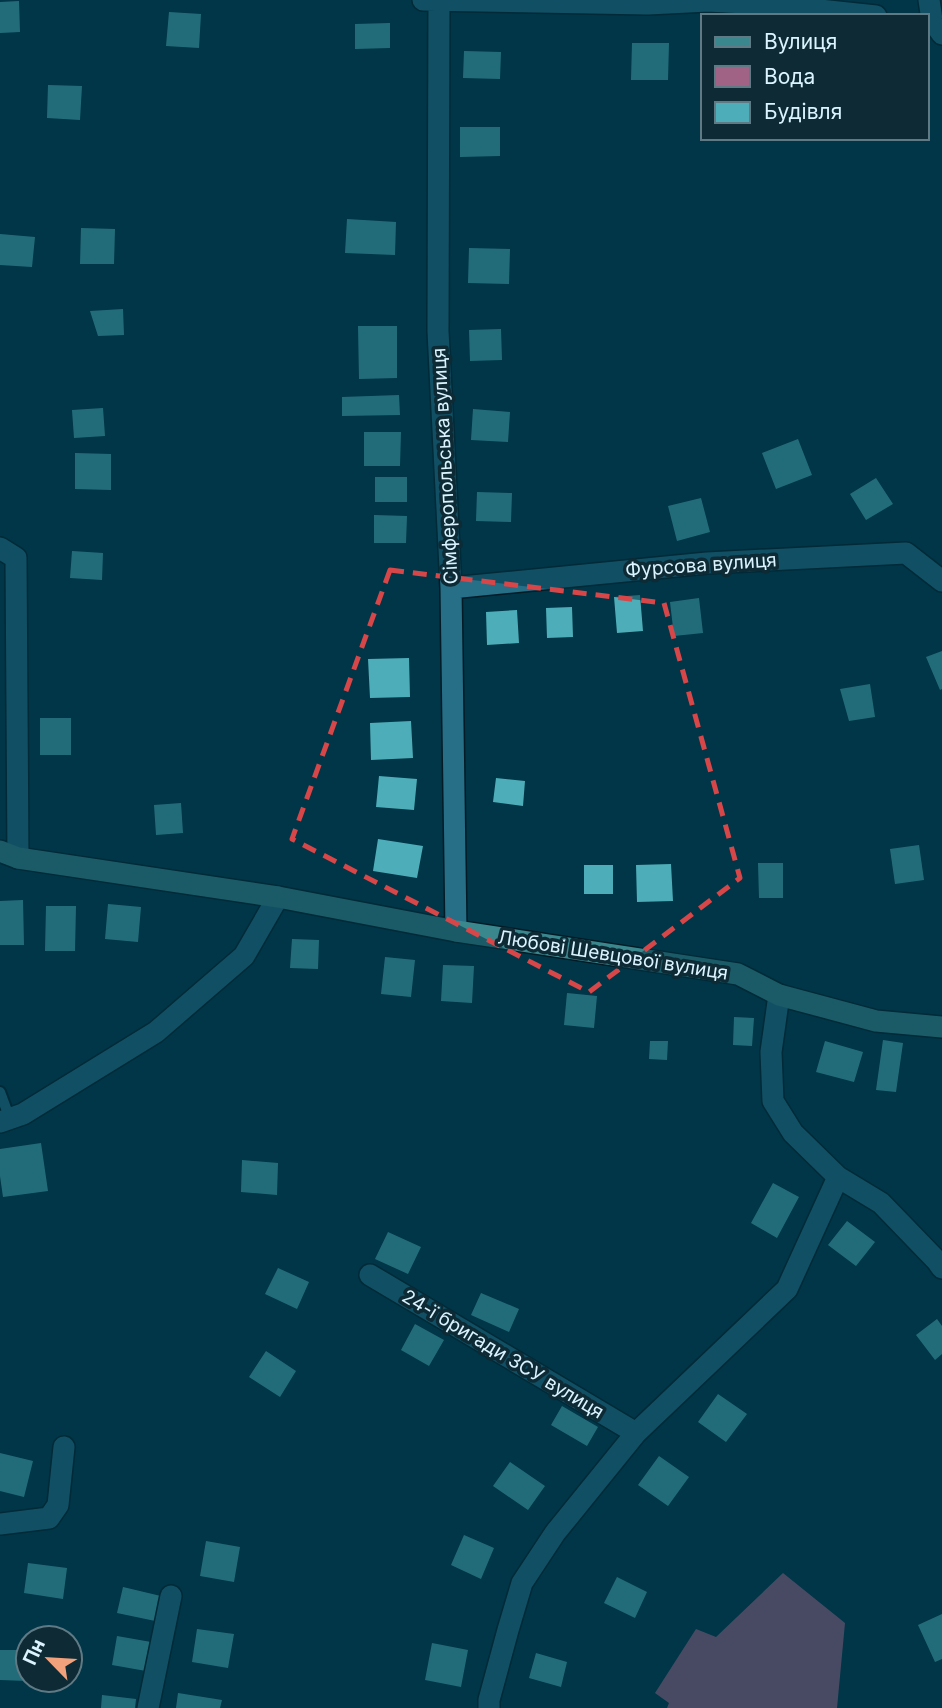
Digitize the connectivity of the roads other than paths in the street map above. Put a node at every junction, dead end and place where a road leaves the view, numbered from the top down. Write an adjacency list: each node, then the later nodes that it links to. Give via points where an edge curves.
1 (431, 1): 2 (street, Сімферопольська вулиця); 6 (street, Сімферопольська вулиця, via 438,331)
2 (649, 2): 3 (street, Сімферопольська вулиця, via 763,4)
3 (857, 14)
4 (0, 548): 7 (street, via 16,558)
5 (942, 581): 6 (street, Фурсова вулиця, via 906,553 707,563)
6 (451, 588): 9 (street, Сімферопольська вулиця)
7 (9, 854): 8 (street, Любові Шевцової вулиця)
8 (278, 897): 9 (street, Любові Шевцової вулиця); 13 (street, via 243,956 156,1032 23,1114)
9 (456, 931): 10 (street, Любові Шевцової вулиця, via 738,974)
10 (779, 995): 11 (street, Любові Шевцової вулиця, via 876,1021); 14 (street, via 771,1052 774,1101 793,1133)
11 (942, 1027)
12 (0, 1092): 13 (lane)
13 (5, 1120)
14 (838, 1177): 15 (street, via 881,1203); 17 (street, via 787,1289)
15 (941, 1264)
16 (370, 1275): 17 (street, 24-ї бригади ЗСУ вулиця)
17 (636, 1433): 22 (street, via 555,1533 522,1583)
18 (64, 1447): 19 (street, via 58,1505 49,1518)
19 (0, 1524)
20 (171, 1596): 21 (street)
21 (148, 1708)
22 (489, 1708)

